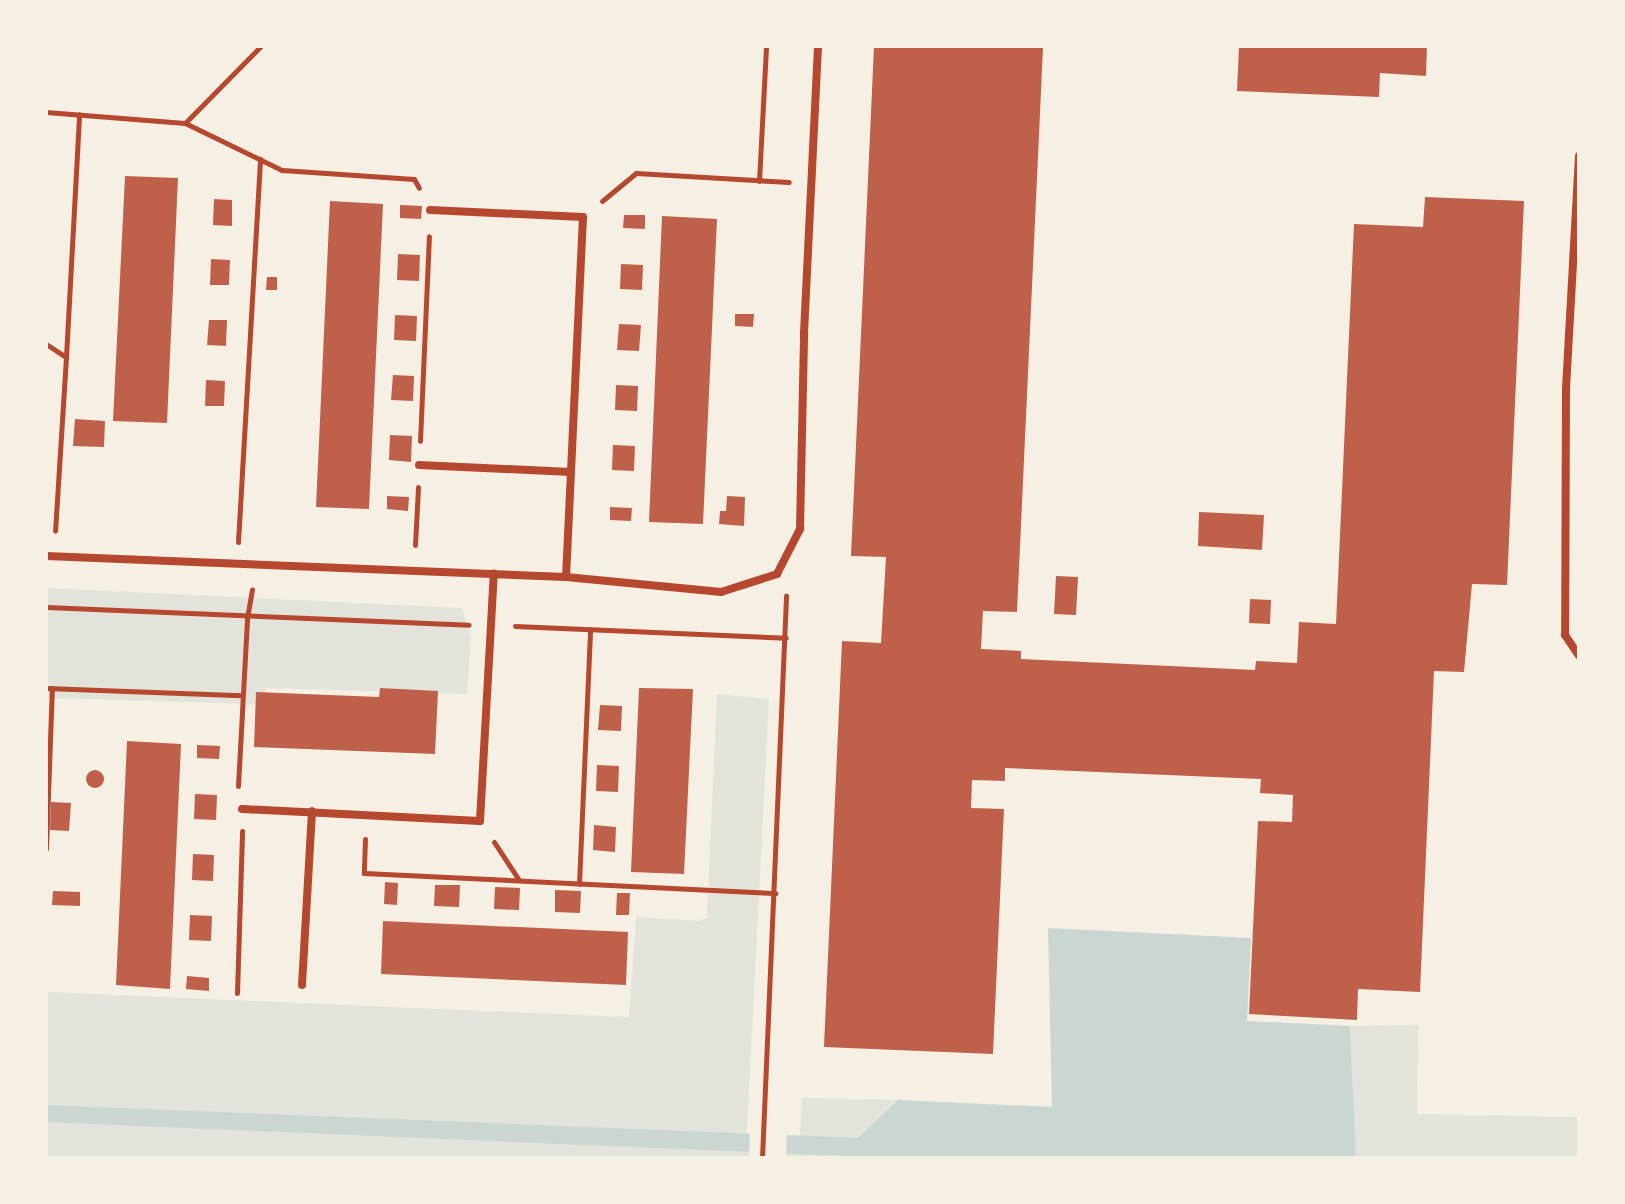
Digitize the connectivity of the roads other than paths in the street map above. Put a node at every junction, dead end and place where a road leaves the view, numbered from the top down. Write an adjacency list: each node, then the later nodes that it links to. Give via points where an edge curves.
1 (818, 46): 8 (street, via 800,529 777,574 721,592)
2 (1579, 156): 9 (street, via 1566,389 1565,619 1565,635)
3 (430, 210): 5 (street, via 583,217)
4 (419, 465): 5 (street)
5 (571, 472): 8 (street)
6 (50, 556): 7 (street)
7 (494, 573): 8 (street); 11 (street, via 480,821)
8 (566, 577)
9 (1579, 656)
10 (242, 809): 11 (street)
11 (312, 811): 12 (street)
12 (302, 985)

